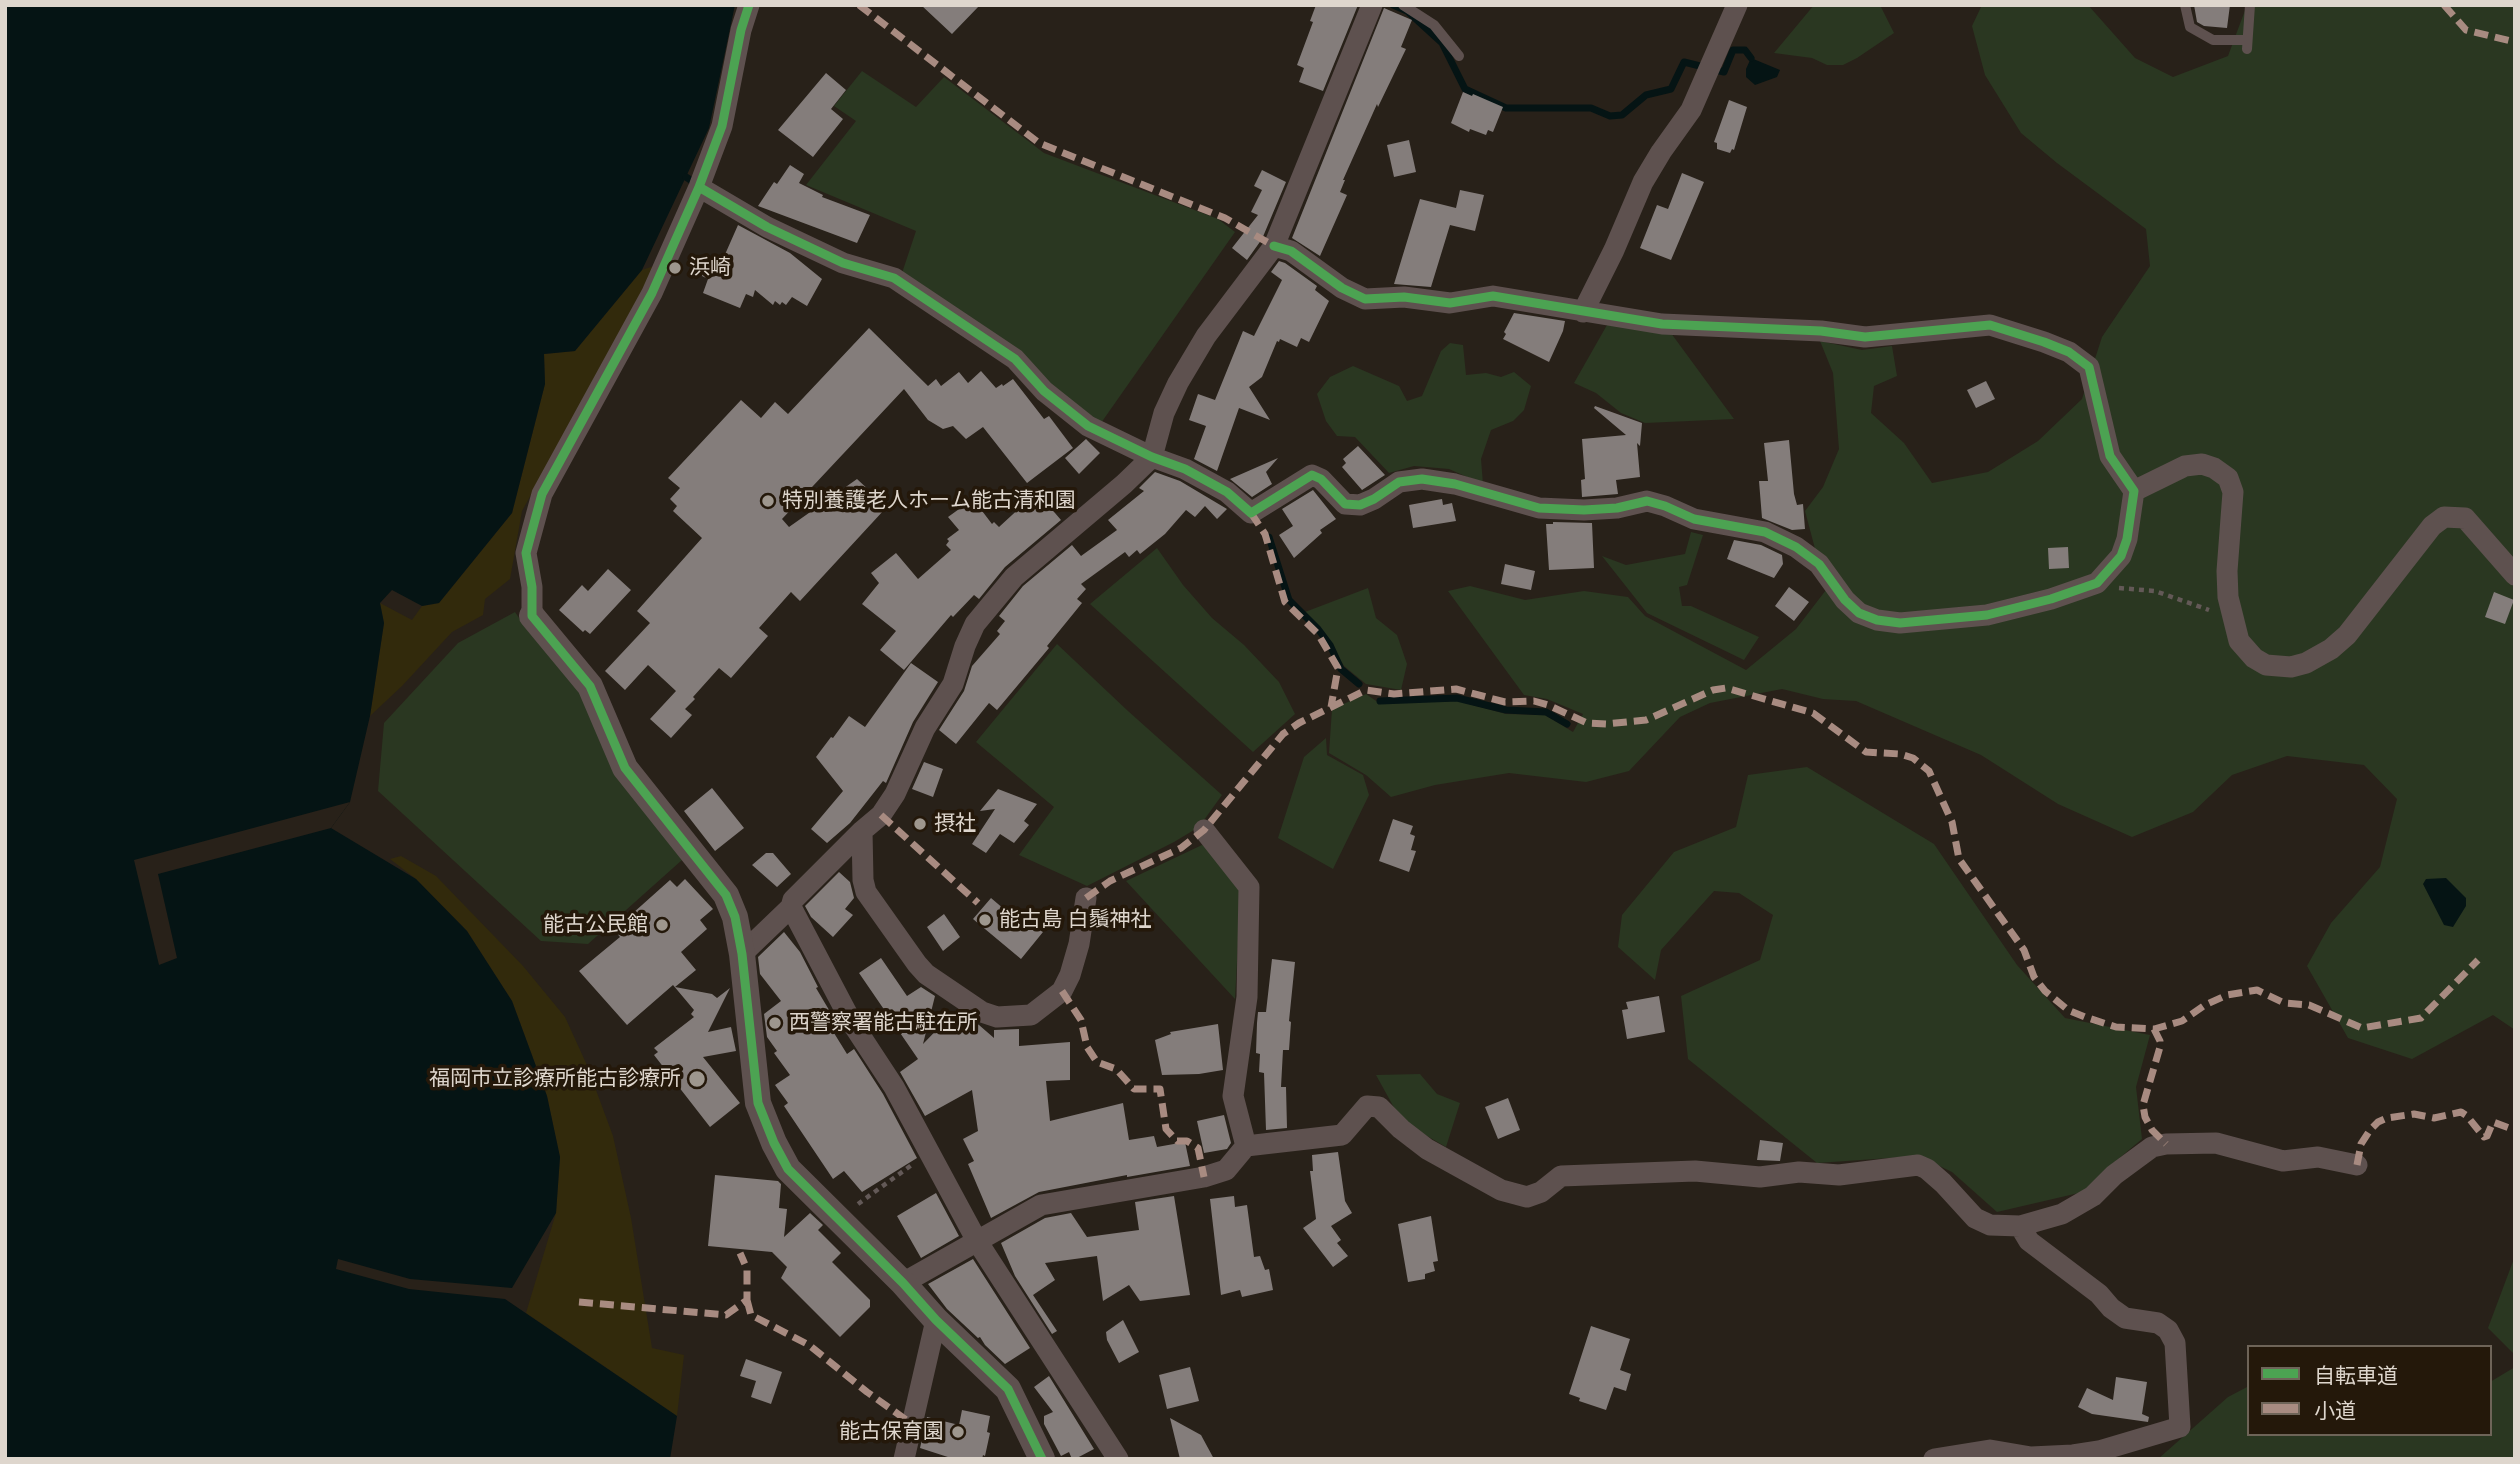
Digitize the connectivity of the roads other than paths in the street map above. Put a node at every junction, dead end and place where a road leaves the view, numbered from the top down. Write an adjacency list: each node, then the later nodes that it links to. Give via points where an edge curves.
1 (749, 5): 8 (street, via 722,127)
2 (1372, 5): 9 (street)
3 (1403, 5): 7 (lane, via 1434,25)
4 (2185, 5): 5 (lane, via 2190,27 2213,40 2247,45)
5 (2250, 5)
6 (1735, 6): 10 (street, via 1691,110 1643,182)
7 (1459, 56)
8 (699, 187): 11 (street, via 767,227 844,262 894,278 1015,359 1088,426); 14 (street, via 652,292 542,494 526,552 533,587)
9 (1274, 246): 10 (street, via 1291,251 1365,299 1404,297 1450,303 1493,296); 11 (street, via 1206,336 1178,383)
10 (1583, 312): 12 (street, via 1662,324 1865,337 1990,325 2044,342 2089,367 2110,456)
11 (1152, 457): 12 (street, via 1227,492 1251,513 1312,475 1345,504 1360,505 1399,482 1422,479 1546,509 1616,508 1647,501 1694,519 1765,532 1819,564 1859,613 1900,623 1987,615 2097,583 2121,556); 16 (street, via 1014,577 975,624 953,684 925,728 895,794 881,815)
12 (2134, 491): 13 (street, via 2185,466 2202,464 2228,478 2233,492 2227,571 2234,623 2239,641 2266,665 2291,667 2331,649 2444,517 2465,518)
13 (2515, 575)
14 (532, 616): 19 (street, via 590,686 625,768 726,895)
15 (1204, 830): 20 (street, via 1250,887 1247,997 1233,1096)
16 (862, 831): 17 (street, via 866,892 917,964 982,1012 997,1017 1031,1015 1062,991 1079,944); 18 (street)
17 (1086, 898)
18 (791, 907): 19 (street); 23 (street)
19 (741, 954): 24 (street, via 758,1102 774,1143 788,1169)
20 (1246, 1146): 22 (street, via 1342,1135 1367,1106 1379,1107 1427,1149 1501,1190 1527,1197 1561,1176 1695,1171 1760,1177 1799,1172 1839,1175 1918,1165 1943,1183 1975,1218 1990,1226); 23 (street, via 1226,1170 1041,1205)
21 (2357, 1165): 22 (street, via 2318,1157 2283,1161 2216,1143 2166,1144 2152,1147 2079,1206)
22 (2020, 1226): 29 (street, via 2029,1241 2125,1318 2158,1323 2168,1330 2175,1342 2180,1427 2073,1455 2031,1457 1990,1450)
23 (977, 1241): 24 (street); 28 (street)
24 (903, 1283): 25 (street)
25 (936, 1320): 26 (street); 27 (street, via 1008,1390)
26 (904, 1459)
27 (1042, 1459)
28 (1118, 1459)
29 (1934, 1459)

